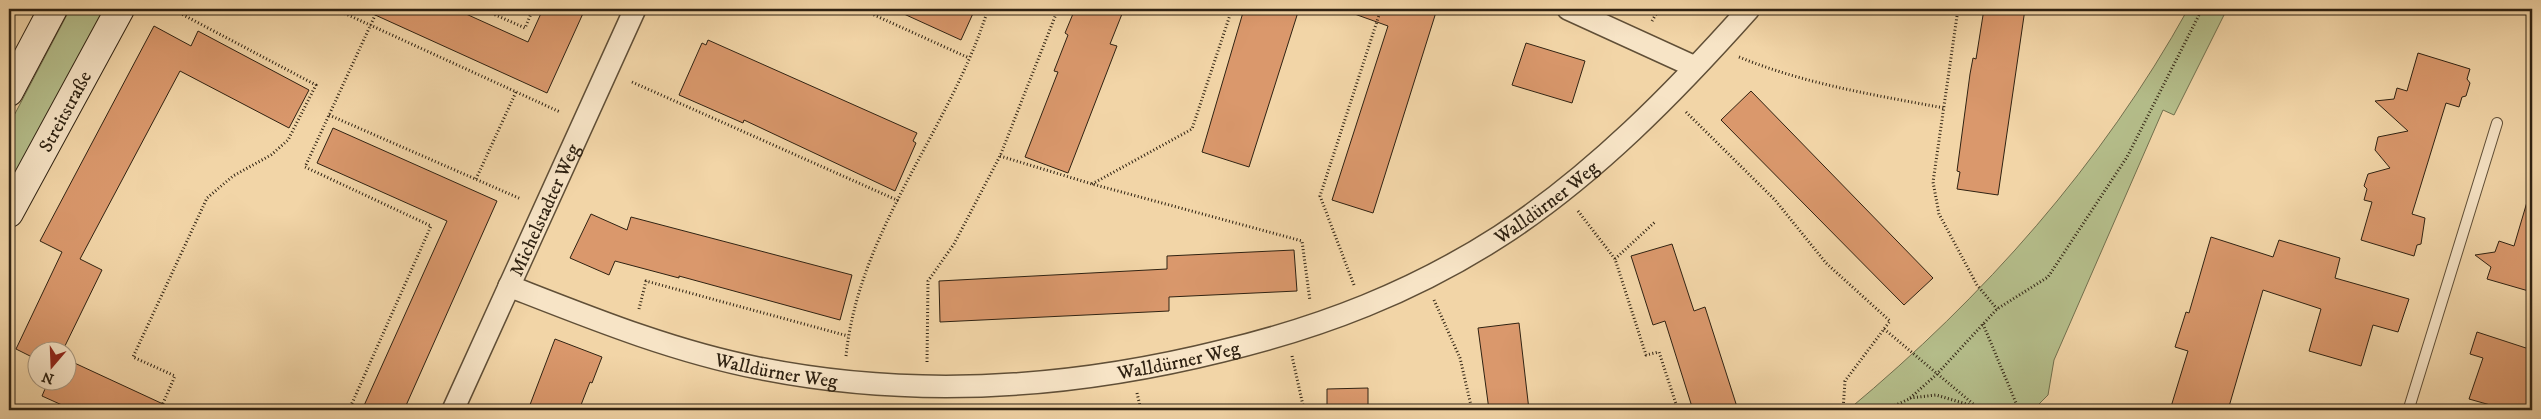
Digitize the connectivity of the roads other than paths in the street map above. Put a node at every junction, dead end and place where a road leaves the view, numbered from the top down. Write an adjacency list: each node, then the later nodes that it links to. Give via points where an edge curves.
1 (53, 9): 7 (main road)
2 (120, 9): 9 (main road, Streitstraße)
3 (635, 9): 10 (street, Michelstadter Weg)
4 (1568, 9): 6 (street)
5 (1749, 9): 6 (street, Walldürner Weg)
6 (1695, 68): 10 (street, Walldürner Weg, via 1635,128 1556,195 1502,235 1444,270 1364,307 1287,335 1189,360 1116,374 989,387 928,387 808,377 756,368 658,342)
7 (9, 92)
8 (2497, 124): 12 (lane)
9 (9, 213)
10 (509, 286): 11 (street, Michelstadter Weg)
11 (453, 410)
12 (2411, 410)

